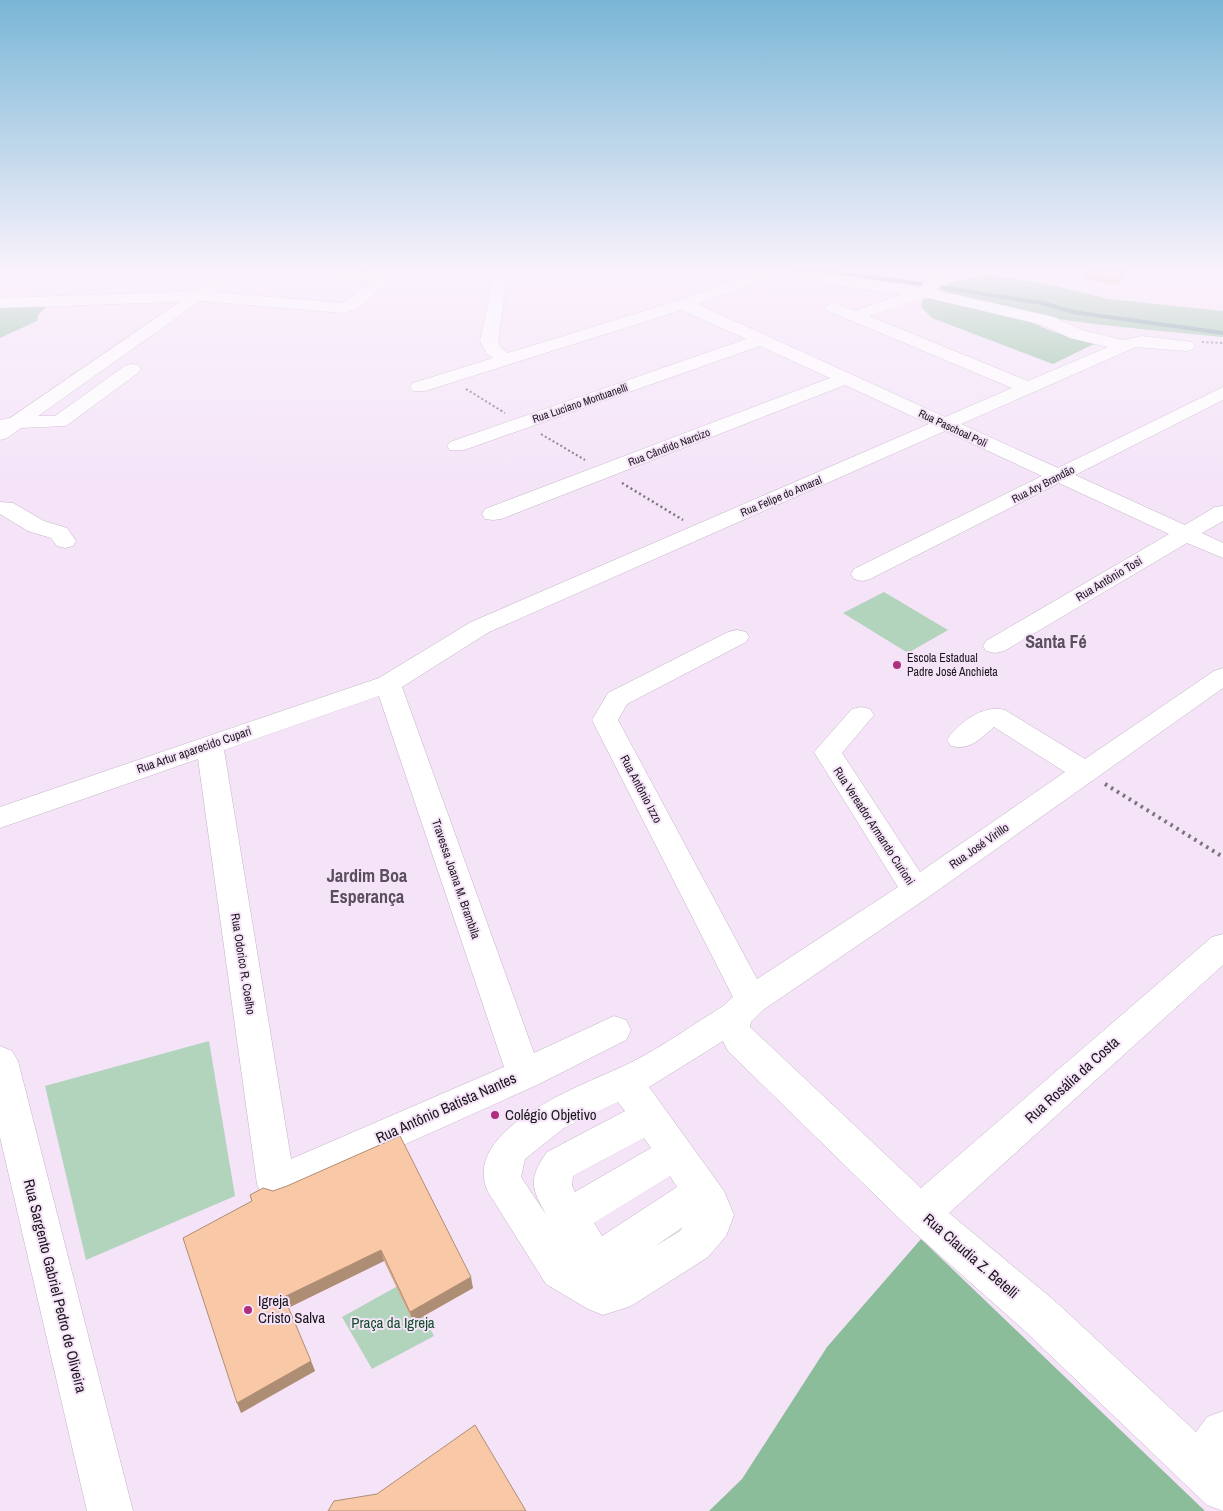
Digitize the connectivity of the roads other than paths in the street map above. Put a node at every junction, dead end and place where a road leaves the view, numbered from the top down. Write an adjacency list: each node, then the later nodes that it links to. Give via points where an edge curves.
1 (137, 341): 16 (street)
2 (489, 341): 10 (street, via 493,350)
3 (565, 341): 10 (street)
4 (759, 341): 20 (street, Rua Luciano Montuanelli)
5 (761, 341): 12 (street, Rua Paschoal Poli)
6 (914, 341): 14 (street)
7 (1103, 341): 8 (street)
8 (1126, 346): 9 (street, Rua Felipe do Amaral, via 1142,341); 14 (street, Rua Felipe do Amaral)
9 (1186, 346)
10 (505, 359): 13 (street)
11 (132, 369): 16 (street, via 59,422)
12 (844, 379): 17 (street, Rua Paschoal Poli); 24 (street, Rua Cândido Narcizo)
13 (419, 387)
14 (1028, 388): 17 (street, Rua Felipe do Amaral)
15 (1223, 393): 21 (street, Rua Ary Brandão)
16 (19, 422): 18 (street); 19 (street)
17 (946, 425): 21 (street, Rua Paschoal Poli); 32 (street, Rua Felipe do Amaral, via 480,627)
18 (0, 426)
19 (0, 434)
20 (457, 446)
21 (1059, 476): 25 (street, Rua Paschoal Poli); 28 (street, Rua Ary Brandão)
22 (0, 508): 26 (street, via 36,526 59,533)
23 (1223, 512): 25 (street, Rua Antônio Tosi)
24 (493, 514)
25 (1185, 534): 27 (street, Rua Paschoal Poli); 30 (street, Rua Antônio Tosi)
26 (65, 541)
27 (1223, 551)
28 (862, 574)
29 (737, 638): 40 (street, Rua Antônio Izzo, via 617,699 605,720)
30 (995, 646)
31 (1223, 676): 36 (street, Rua José Virillo)
32 (388, 684): 35 (street, Rua Artur aparecido Cupari); 43 (street, Travessa Joana M. Brambila)
33 (861, 715): 38 (street, Rua Vereador Armando Curioni, via 828,752 832,763)
34 (961, 740): 36 (street, via 996,716)
35 (209, 744): 37 (street, Rua Artur aparecido Cupari); 47 (street, Rua Odorico R. Coelho)
36 (1085, 772): 38 (street, Rua José Virillo)
37 (0, 818)
38 (916, 890): 40 (street, Rua José Virillo)
39 (1223, 946): 48 (street, Rua Rosália da Costa)
40 (743, 1008): 44 (street, Rua José Virillo); 48 (street, Rua Claudia Z. Betelli, via 733,1028 740,1041)
41 (614, 1030): 43 (street, Rua Antônio Batista Nantes)
42 (0, 1061): 52 (street, Rua Sargento Gabriel Pedro de Oliveira)
43 (524, 1074): 47 (street, Rua Antônio Batista Nantes)
44 (625, 1083): 45 (street); 50 (street, Rua José Virillo, via 551,1117 512,1147 502,1171 501,1180 560,1270)
45 (649, 1116): 46 (street); 49 (street, via 560,1164 555,1170 553,1190)
46 (676, 1153): 49 (street); 50 (street, via 702,1193)
47 (276, 1184)
48 (921, 1213): 51 (street, Rua Claudia Z. Betelli)
49 (569, 1217): 50 (street)
50 (583, 1270)
51 (1215, 1462)
52 (110, 1511)

